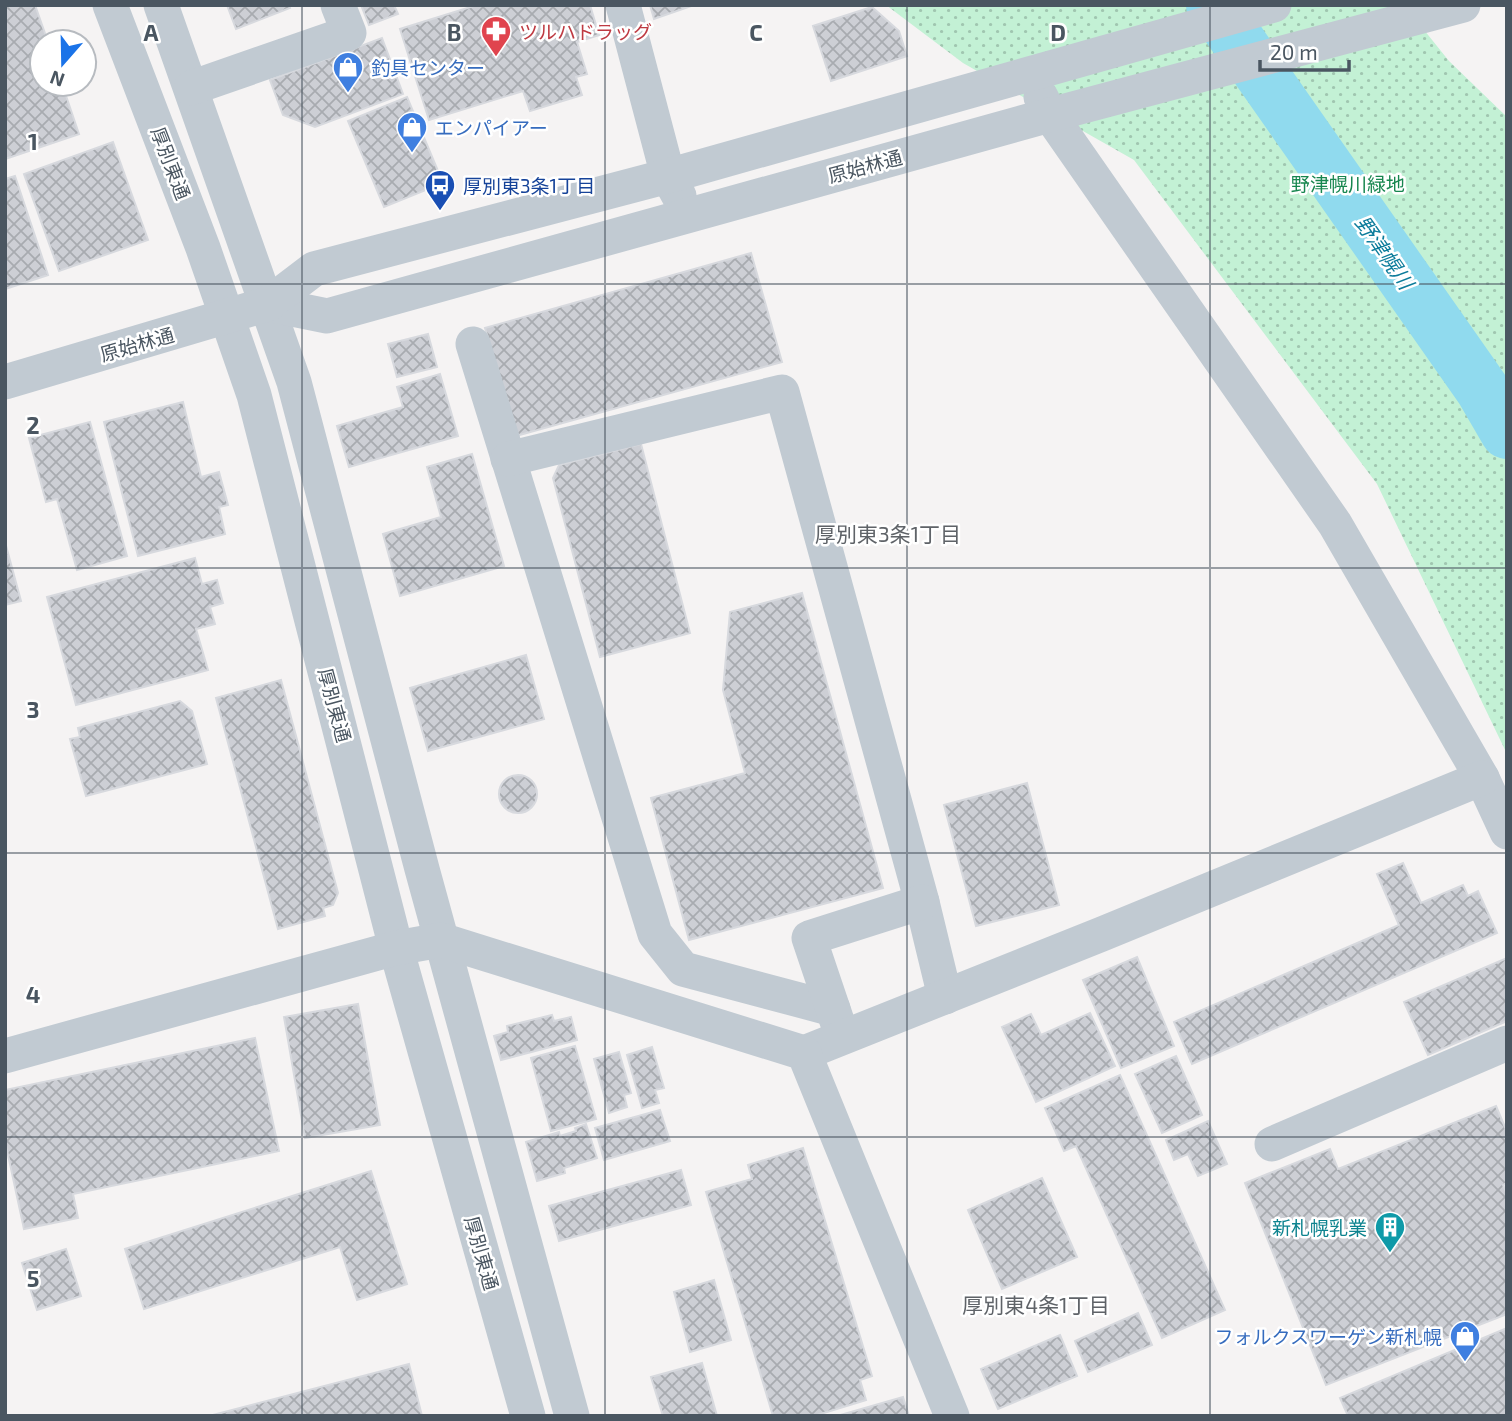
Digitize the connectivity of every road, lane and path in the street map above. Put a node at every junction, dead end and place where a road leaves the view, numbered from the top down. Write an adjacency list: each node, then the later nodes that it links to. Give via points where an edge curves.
1 (110, 5): 13 (street, 厚別東通)
2 (161, 5): 8 (street)
3 (338, 5): 8 (street, via 349,33)
4 (623, 5): 10 (street)
5 (1274, 5): 7 (street, 原始林通)
6 (1462, 5): 9 (street, 原始林通)
7 (1030, 75): 9 (street); 10 (street, 原始林通)
8 (191, 88): 12 (street)
9 (1051, 115): 11 (street, 原始林通); 17 (street, via 1335,524)
10 (668, 176): 11 (street); 12 (street, 原始林通, via 314,269)
11 (689, 214): 12 (street, 原始林通, via 327,316)
12 (268, 304): 13 (street, 原始林通); 20 (street, via 294,382)
13 (226, 317): 15 (street, 原始林通); 21 (street, 厚別東通, via 254,395)
14 (473, 344): 16 (street)
15 (5, 382)
16 (508, 459): 19 (street, via 782,392); 23 (street, via 655,934 683,969)
17 (1482, 778): 18 (street); 22 (street)
18 (1507, 832)
19 (922, 902): 22 (street); 23 (street, via 809,938)
20 (441, 940): 21 (street); 25 (street); 29 (street)
21 (396, 948): 26 (street); 28 (street, 厚別東通)
22 (946, 997): 23 (street)
23 (838, 1023): 25 (street)
24 (1507, 1043): 27 (street)
25 (804, 1053): 30 (street)
26 (5, 1056)
27 (1272, 1144)
28 (528, 1416)
29 (572, 1416)
30 (952, 1416)

